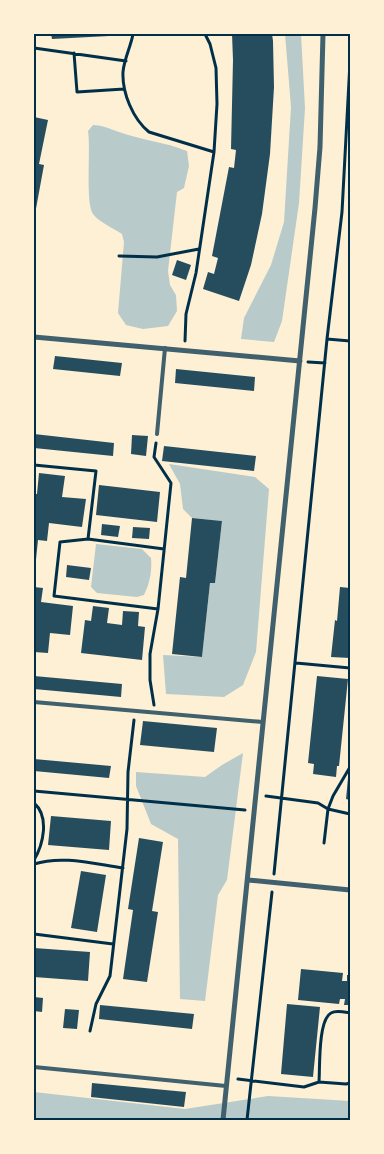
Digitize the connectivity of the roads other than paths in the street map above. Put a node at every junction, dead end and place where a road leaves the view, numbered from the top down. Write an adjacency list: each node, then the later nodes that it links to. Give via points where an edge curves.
1 (323, 34): 4 (street, via 320,147)
2 (34, 337): 3 (street)
3 (165, 348): 4 (street); 5 (lane)
4 (300, 361): 7 (street)
5 (157, 434)
6 (34, 702): 7 (lane)
7 (263, 722): 8 (street)
8 (248, 880): 9 (street); 11 (street)
9 (350, 890)
10 (34, 1067): 11 (lane)
11 (226, 1086): 12 (street)
12 (223, 1120)

